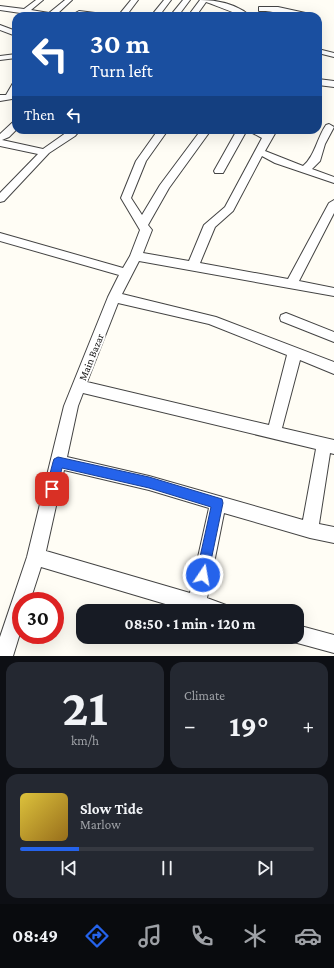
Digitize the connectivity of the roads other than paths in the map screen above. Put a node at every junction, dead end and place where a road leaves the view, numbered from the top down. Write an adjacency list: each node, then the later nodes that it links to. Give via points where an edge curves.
1 (40, 0): 11 (street)
2 (69, 0): 13 (street)
3 (135, 0): 14 (street)
4 (168, 0): 15 (street)
5 (187, 0): 16 (street)
6 (204, 0): 17 (street)
7 (207, 0): 18 (street)
8 (275, 0): 10 (street)
9 (0, 8): 11 (street)
10 (262, 9): 19 (street); 20 (street)
11 (27, 10): 12 (street)
12 (36, 12)
13 (58, 12)
14 (125, 12)
15 (158, 12)
16 (177, 12)
17 (195, 12)
18 (234, 12)
19 (256, 12)
20 (295, 12)
21 (0, 27): 22 (street)
22 (12, 32)
23 (322, 53): 24 (street)
24 (334, 55)
25 (12, 56): 26 (street)
26 (0, 58)
27 (322, 82): 28 (street)
28 (334, 84)
29 (12, 92): 30 (street, via 9,97)
30 (0, 98)
31 (12, 128): 38 (street)
32 (331, 128): 42 (street, via 320,144 315,161)
33 (72, 134): 40 (street)
34 (159, 134): 47 (street, via 141,161 126,198)
35 (203, 134): 47 (street, via 164,187)
36 (240, 134): 43 (street)
37 (269, 134): 41 (street)
38 (0, 138)
39 (0, 143): 40 (street)
40 (45, 152): 45 (street)
41 (260, 152): 42 (street); 50 (street, via 229,209 210,225)
42 (304, 170): 44 (street)
43 (219, 171)
44 (334, 180)
45 (0, 199)
46 (334, 203): 52 (street)
47 (143, 224): 49 (street, Main Bazar, via 146,230)
48 (0, 237): 51 (street)
49 (136, 256): 50 (street); 51 (street, Main Bazar)
50 (193, 266): 52 (street)
51 (126, 273): 54 (street, Main Bazar)
52 (292, 283): 53 (street)
53 (334, 292)
54 (114, 297): 57 (street, via 211,320); 59 (street, Main Bazar)
55 (286, 318): 56 (street)
56 (334, 337)
57 (295, 352): 58 (street); 60 (street)
58 (334, 368)
59 (79, 386): 60 (street); 62 (street, Main Bazar, via 71,406)
60 (274, 432): 61 (street)
61 (329, 446): 64 (street)
62 (58, 462): 63 (street, via 149,483); 66 (street, Main Bazar)
63 (218, 503): 64 (street); 68 (street)
64 (310, 530): 65 (street)
65 (334, 535)
66 (36, 557): 67 (street, Main Bazar); 68 (street)
67 (24, 592)
68 (197, 604)
69 (12, 629): 72 (street, Main Bazar)
70 (304, 636): 71 (street)
71 (334, 644)
72 (3, 656)

